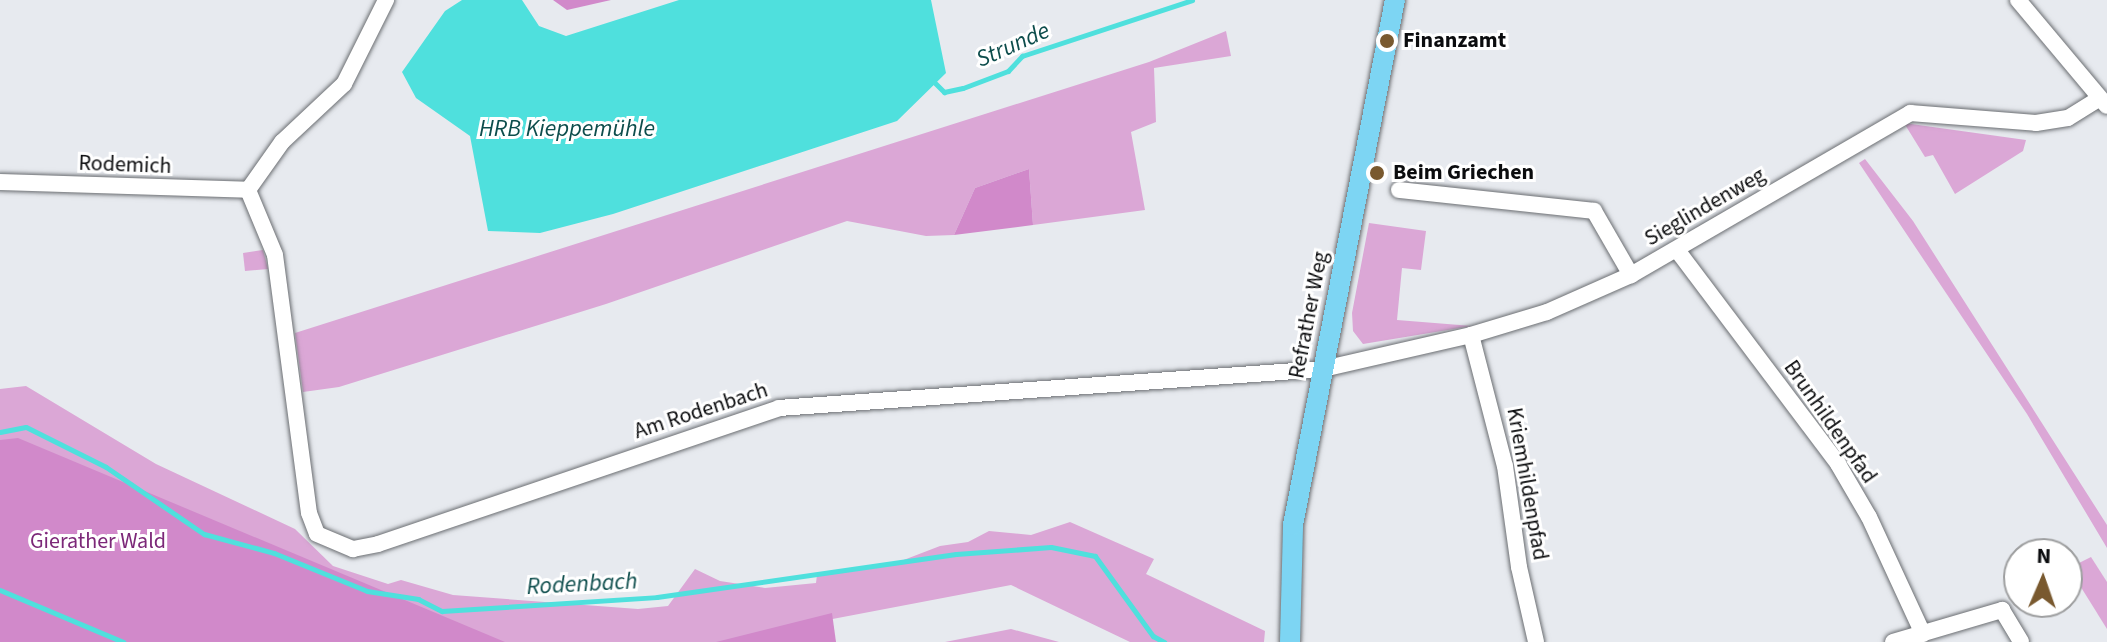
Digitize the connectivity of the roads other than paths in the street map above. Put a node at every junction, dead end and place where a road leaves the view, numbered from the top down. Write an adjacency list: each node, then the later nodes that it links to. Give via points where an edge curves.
1 (386, 0): 6 (street, via 344,84 282,142)
2 (1395, 0): 11 (main road, Refrather Weg)
3 (2018, 0): 4 (street)
4 (2103, 102): 8 (street, Sieglindenweg, via 2068,118 2036,123 1910,113)
5 (0, 182): 6 (street, Rodemich)
6 (248, 190): 11 (street, Am Rodenbach, via 275,255 309,513 317,534 353,549 801,404)
7 (1399, 190): 9 (street, via 1594,211)
8 (1677, 250): 9 (street, Sieglindenweg); 12 (street, Brunhildenpfad, via 1838,464 1869,517)
9 (1631, 275): 10 (street, Sieglindenweg, via 1547,312)
10 (1471, 335): 11 (street, Sieglindenweg); 14 (street, Kriemhildenpfad, via 1498,435)
11 (1323, 369): 13 (main road, Refrather Weg, via 1293,525)
12 (1923, 634): 15 (street); 16 (street, via 2002,610)
13 (1290, 642)
14 (1536, 642)
15 (1893, 642)
16 (2021, 642)

